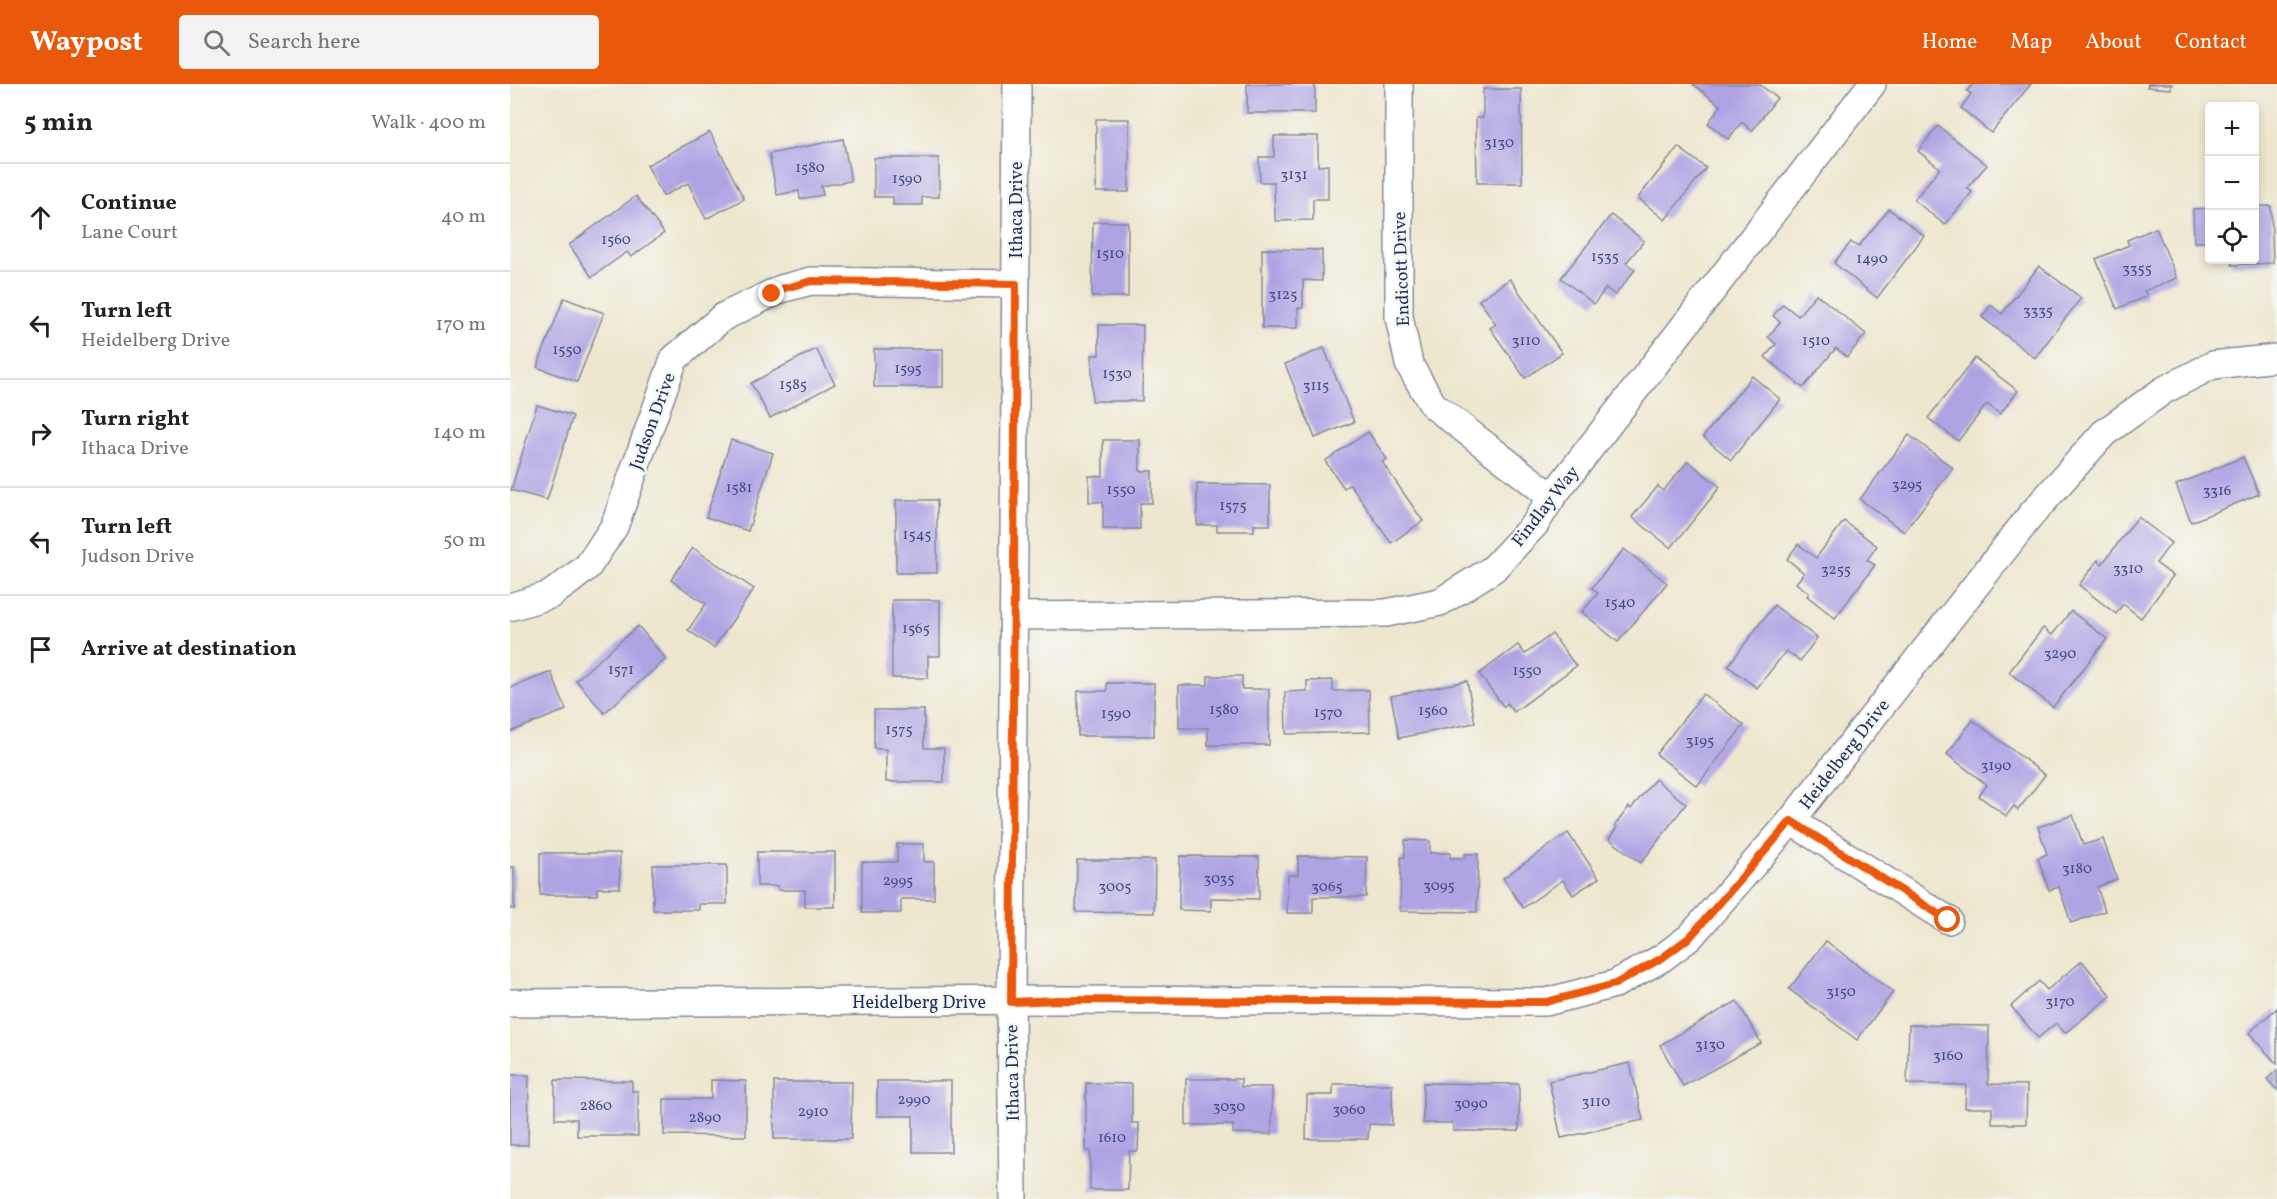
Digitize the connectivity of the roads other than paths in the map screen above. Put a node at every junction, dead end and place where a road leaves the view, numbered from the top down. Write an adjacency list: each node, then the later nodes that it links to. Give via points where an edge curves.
1 (1017, 84): 4 (street, Ithaca Drive)
2 (1399, 84): 6 (street, Endicott Drive, via 1399,316 1409,364 1433,405)
3 (1872, 84): 6 (street, Findlay Way)
4 (1016, 284): 7 (street, Judson Drive, via 812,281 781,289 723,317 674,359 615,527 588,566 550,595); 8 (street, Ithaca Drive)
5 (2277, 358): 9 (street, Heidelberg Drive, via 2213,365 2164,390 2104,433 2031,515)
6 (1552, 497): 8 (street, Findlay Way, via 1535,524 1493,569 1440,602 1386,613)
7 (510, 607)
8 (1015, 616): 11 (street, Ithaca Drive)
9 (1791, 821): 10 (street); 11 (street, Heidelberg Drive, via 1690,937 1662,958 1615,984 1546,1002)
10 (1948, 920)
11 (1011, 1002): 12 (street, Heidelberg Drive); 13 (street, Ithaca Drive)
12 (510, 1003)
13 (1013, 1199)

